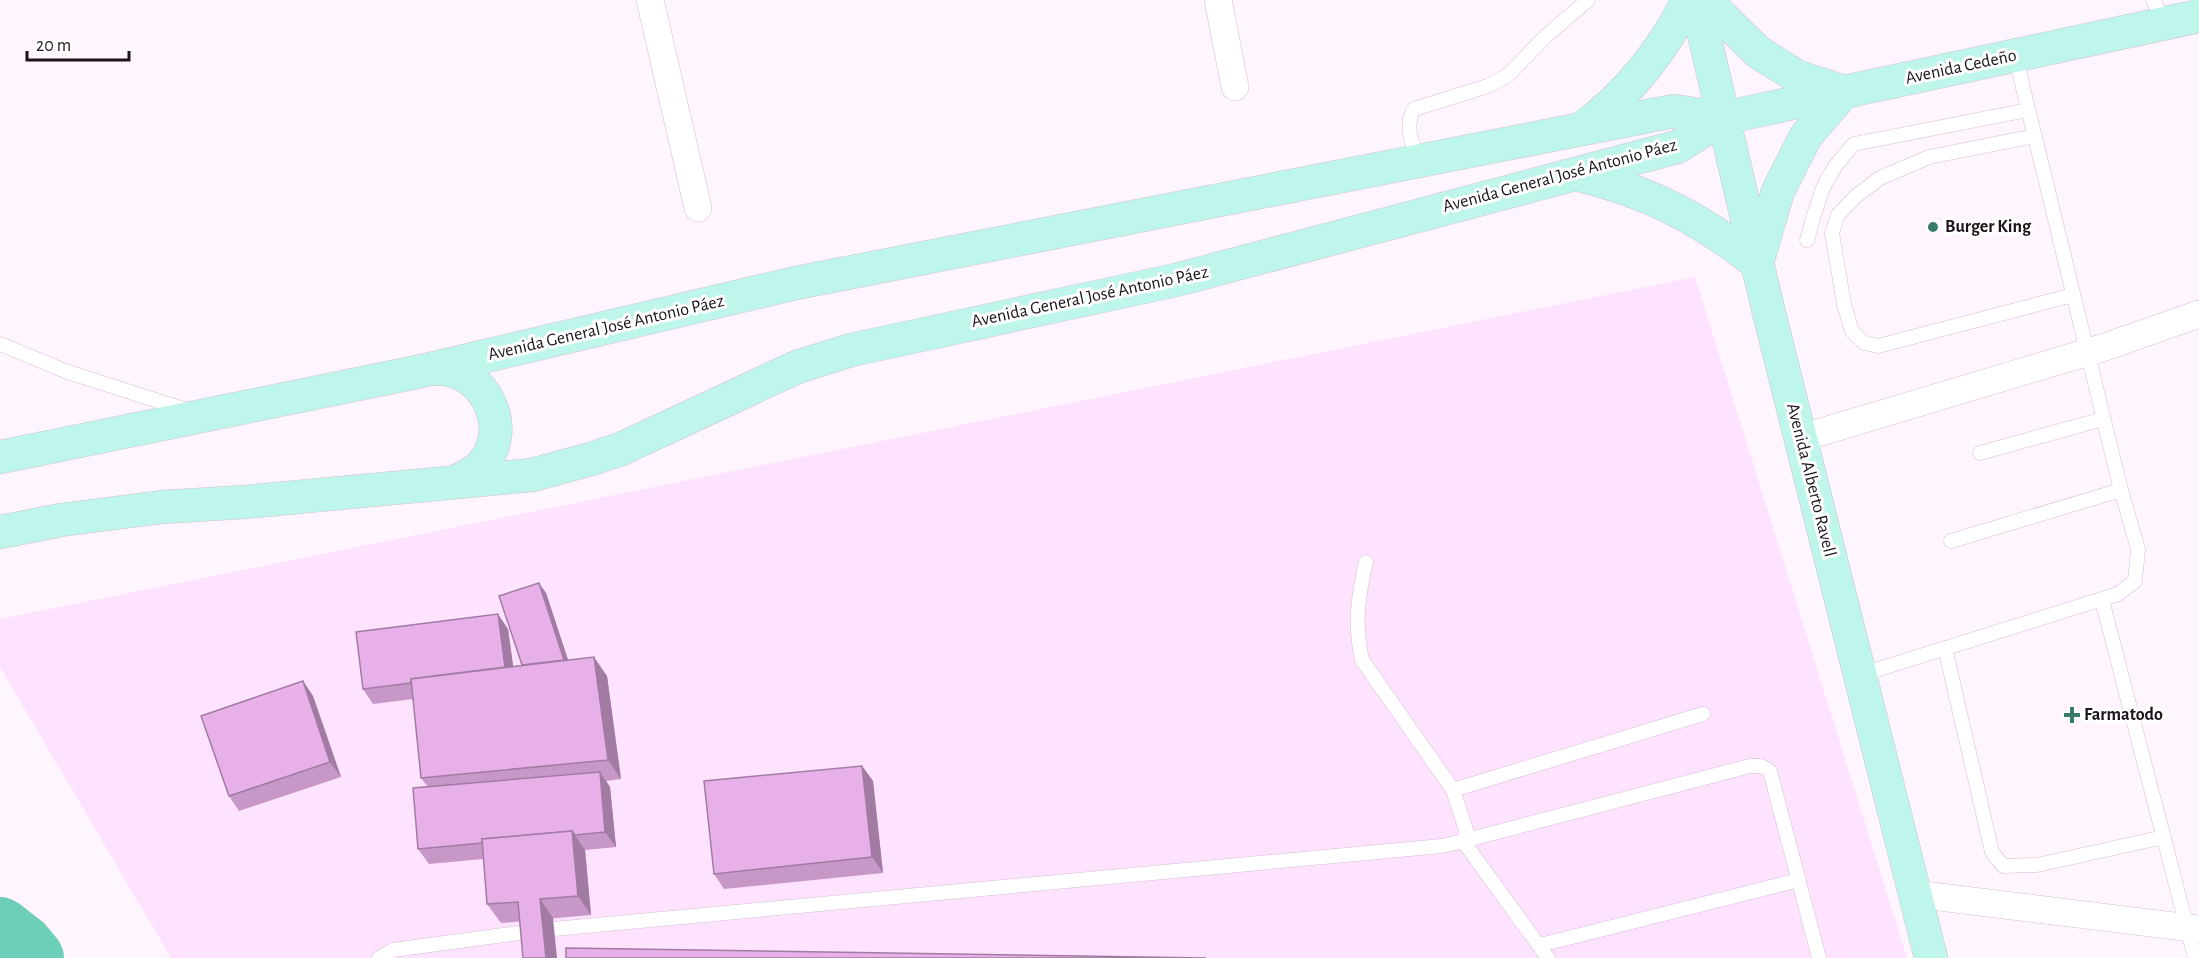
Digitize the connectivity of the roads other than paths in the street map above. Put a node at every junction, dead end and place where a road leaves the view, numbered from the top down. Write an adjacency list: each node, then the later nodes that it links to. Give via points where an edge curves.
1 (650, 0): 18 (street)
2 (1218, 0): 10 (street)
3 (1588, 0): 16 (lane, via 1508,75 1488,86 1414,109 1408,126)
4 (1688, 0): 14 (street, via 1663,46 1643,72)
5 (1696, 0): 13 (street, Avenida Alberto Ravell)
6 (1705, 0): 11 (street, via 1758,52 1798,77)
7 (2160, 12): 8 (street, Avenida Cedeño); 9 (street, Avenida Cedeño)
8 (2199, 16)
9 (2015, 55): 11 (street, Avenida Cedeño); 12 (lane)
10 (1235, 87)
11 (1844, 92): 13 (street, Avenida Cedeño); 20 (street, via 1806,136 1778,191)
12 (2028, 110): 15 (lane); 19 (lane, via 1854,144 1838,160 1821,188)
13 (1723, 118): 14 (street, Avenida General José Antonio Páez, via 1674,111); 17 (street, Avenida General José Antonio Páez, via 1677,147); 20 (street, Avenida Alberto Ravell)
14 (1579, 131): 16 (street, Avenida General José Antonio Páez)
15 (2034, 135): 21 (lane); 21 (lane, via 1929,157 1880,178 1855,197 1838,215 1832,233 1844,304 1852,331 1864,343 1878,346)
16 (1417, 162): 25 (street, Avenida General José Antonio Páez, via 796,283)
17 (1574, 174): 20 (street, via 1621,186 1683,212 1722,235); 31 (street, Avenida General José Antonio Páez, via 1176,280 851,350 797,367 621,449 591,459 531,475)
18 (698, 208)
19 (1807, 240)
20 (1757, 263): 28 (street, Avenida Alberto Ravell)
21 (2073, 295): 24 (lane)
22 (2199, 314): 24 (street)
23 (0, 344): 26 (lane, via 65,372)
24 (2086, 352): 27 (lane); 28 (street)
25 (422, 371): 26 (street, Avenida General José Antonio Páez); 31 (street, via 436,368 466,376 478,385 493,410 496,425 489,454 468,476)
26 (203, 415): 30 (street, Avenida General José Antonio Páez)
27 (2103, 418): 29 (lane); 32 (lane)
28 (1801, 438): 38 (street, Avenida Alberto Ravell)
29 (1980, 453)
30 (0, 457)
31 (455, 482): 33 (street, Avenida General José Antonio Páez, via 162,507)
32 (2121, 490): 34 (lane); 36 (lane, via 2138,549 2135,581)
33 (0, 531)
34 (1951, 541)
35 (1366, 562): 40 (lane, via 1358,598 1357,636 1362,660)
36 (2102, 600): 37 (lane); 41 (lane)
37 (1945, 648): 38 (lane); 41 (lane, via 1992,852 2003,866 2037,865)
38 (1860, 675): 44 (street, Avenida Alberto Ravell)
39 (1703, 714): 40 (lane)
40 (1453, 790): 42 (lane, via 1467,833)
41 (2164, 837): 45 (lane)
42 (1463, 841): 43 (lane, via 1761,766 1770,771); 46 (lane); 48 (lane)
43 (1798, 880): 48 (lane); 51 (lane)
44 (1915, 894): 45 (street); 52 (street, Avenida Alberto Ravell)
45 (2193, 928): 53 (lane)
46 (554, 929)
47 (533, 931): 49 (lane, via 393,950)
48 (1540, 945): 50 (lane)
49 (379, 958)
50 (1548, 958)
51 (1819, 958)
52 (1931, 958)
53 (2195, 958)

